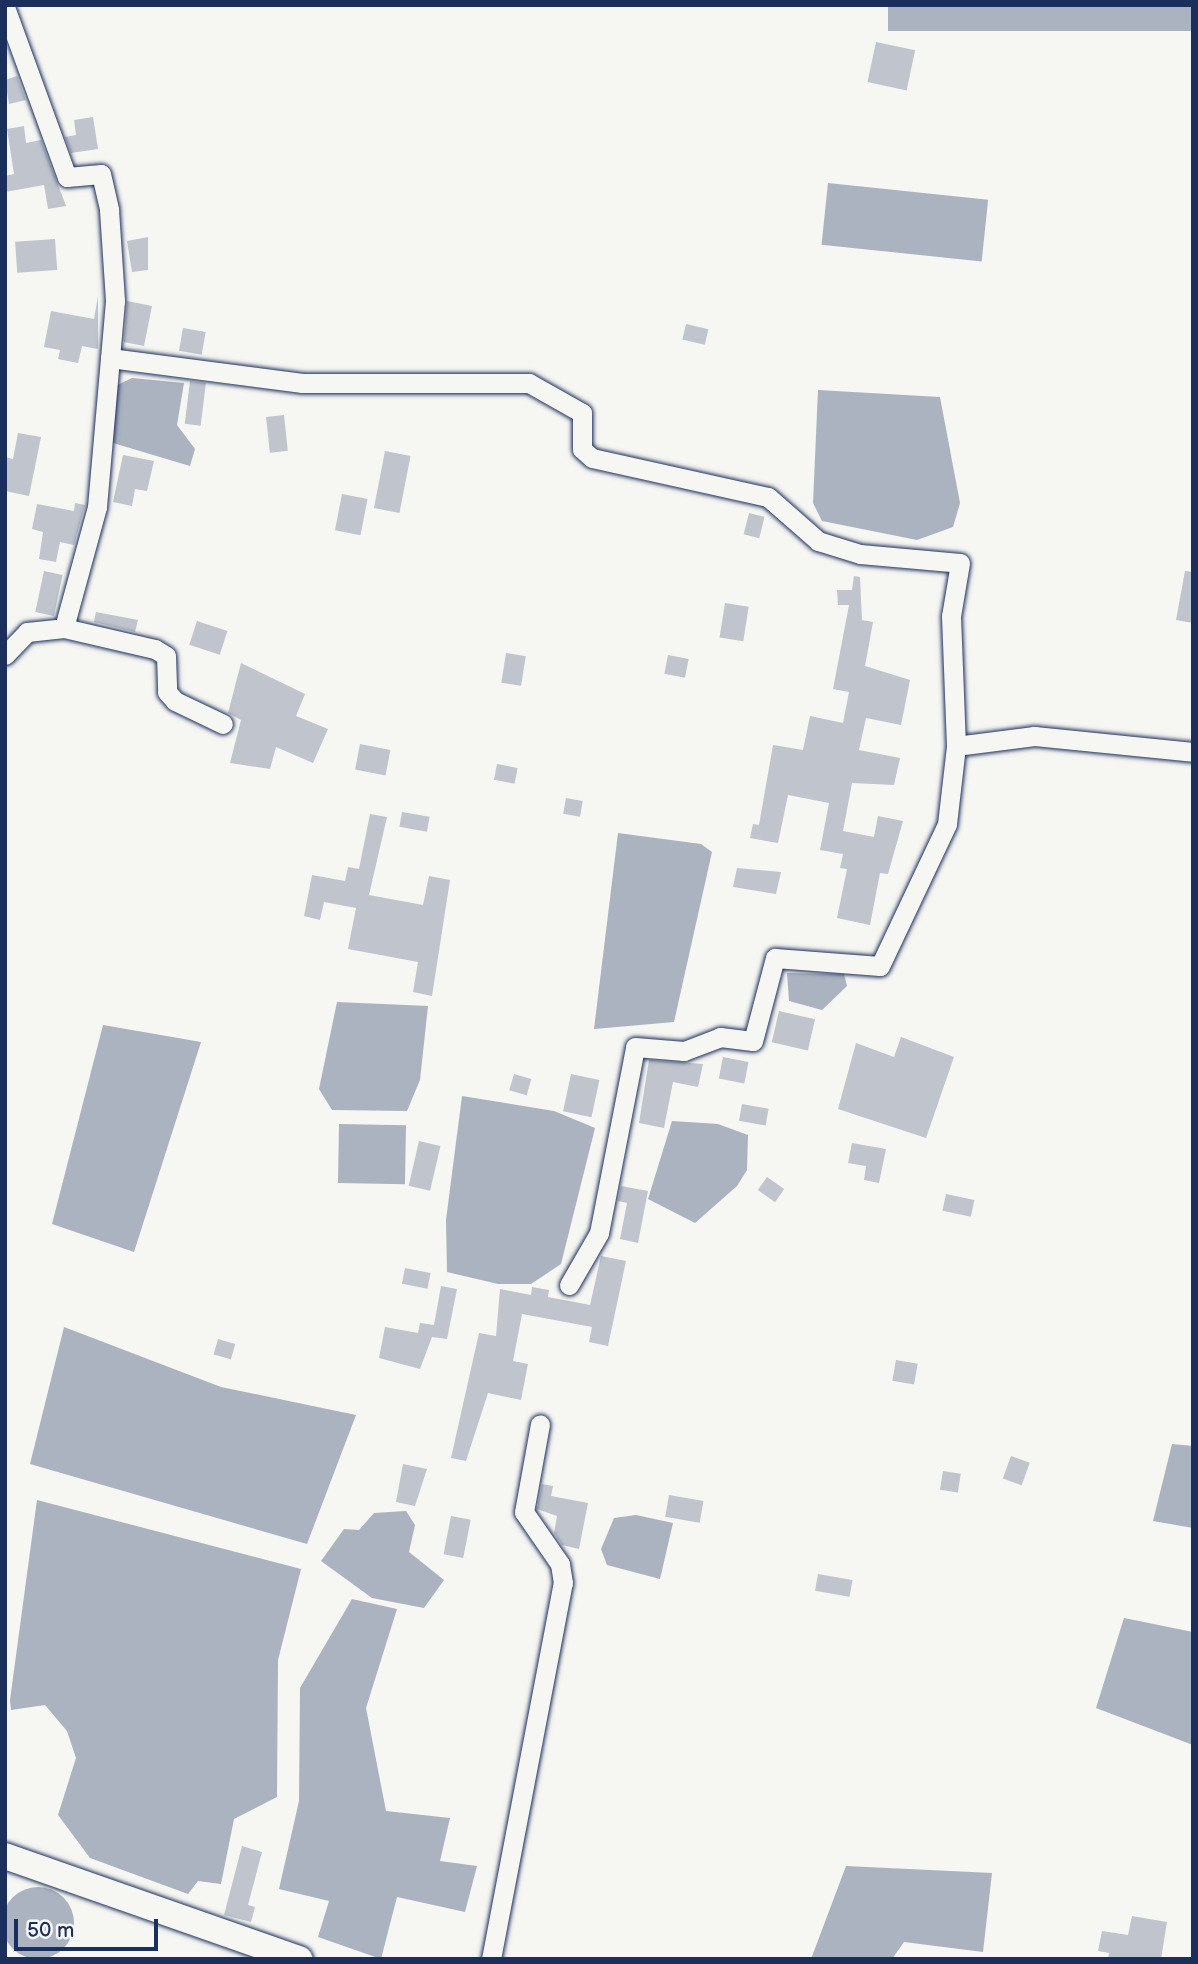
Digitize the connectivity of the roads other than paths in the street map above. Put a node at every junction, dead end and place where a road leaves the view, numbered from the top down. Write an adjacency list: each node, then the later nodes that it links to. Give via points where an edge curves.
1 (5, 8): 2 (street, via 67,177 102,176 115,301)
2 (110, 358): 3 (street, via 97,506); 6 (street, via 302,383 529,383 582,413 582,449 592,458 768,497 818,541 860,554 953,560 964,569 951,616)
3 (64, 628): 4 (street, via 27,632); 5 (street, via 166,656 167,692)
4 (5, 655)
5 (223, 724)
6 (956, 746): 7 (street, via 1034,736); 8 (street, via 947,824 880,966 775,958 753,1041 720,1037 684,1051 635,1047 599,1233)
7 (1193, 752)
8 (569, 1285)
9 (540, 1424): 13 (street, via 524,1512 560,1564 563,1583)
10 (5, 1856): 11 (main road)
11 (254, 1952): 12 (main road)
12 (299, 1959)
13 (491, 1959)

